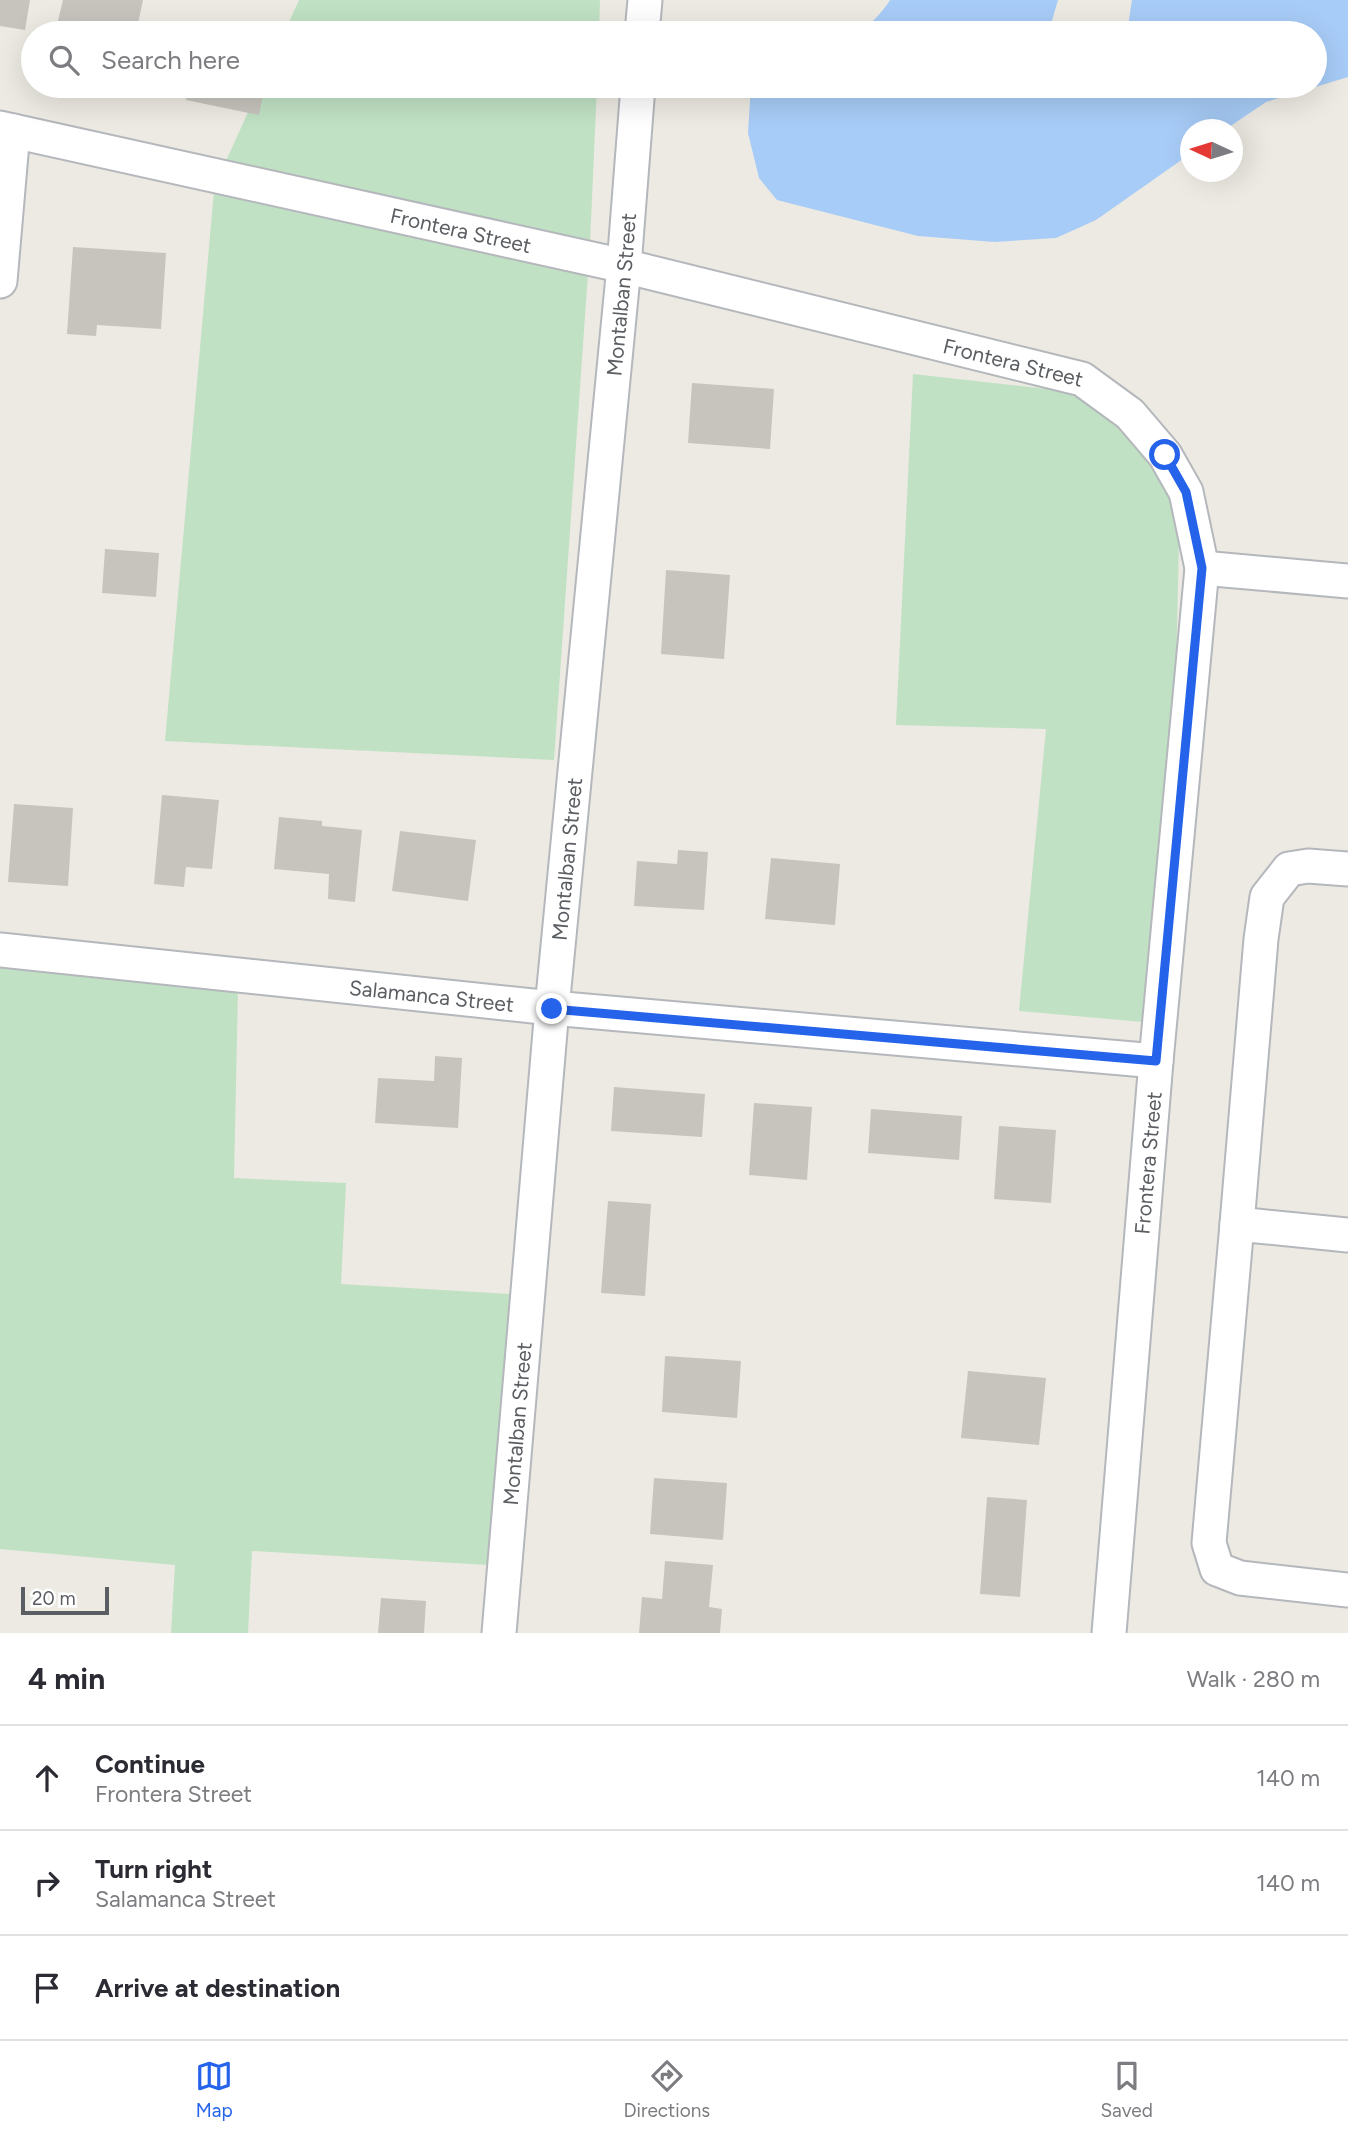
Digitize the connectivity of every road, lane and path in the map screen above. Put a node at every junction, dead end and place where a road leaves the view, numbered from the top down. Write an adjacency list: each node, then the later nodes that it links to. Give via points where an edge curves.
1 (645, 0): 2 (street)
2 (643, 21)
3 (637, 98): 5 (street, Montalban Street)
4 (6, 130): 5 (street, Frontera Street); 6 (street)
5 (624, 266): 7 (street, Frontera Street, via 1082,379 1130,414 1165,455 1186,492); 11 (street, Montalban Street)
6 (0, 281)
7 (1202, 568): 8 (street); 12 (street, Frontera Street)
8 (1348, 581)
9 (1348, 869): 13 (street, via 1289,869 1267,897)
10 (0, 950): 11 (street, Salamanca Street)
11 (552, 1009): 12 (street, Salamanca Street); 16 (street, Montalban Street)
12 (1156, 1061): 17 (street, Frontera Street)
13 (1237, 1224): 14 (street); 15 (street, via 1209,1543 1216,1569 1240,1578)
14 (1348, 1235)
15 (1348, 1590)
16 (499, 1633)
17 (1109, 1633)

